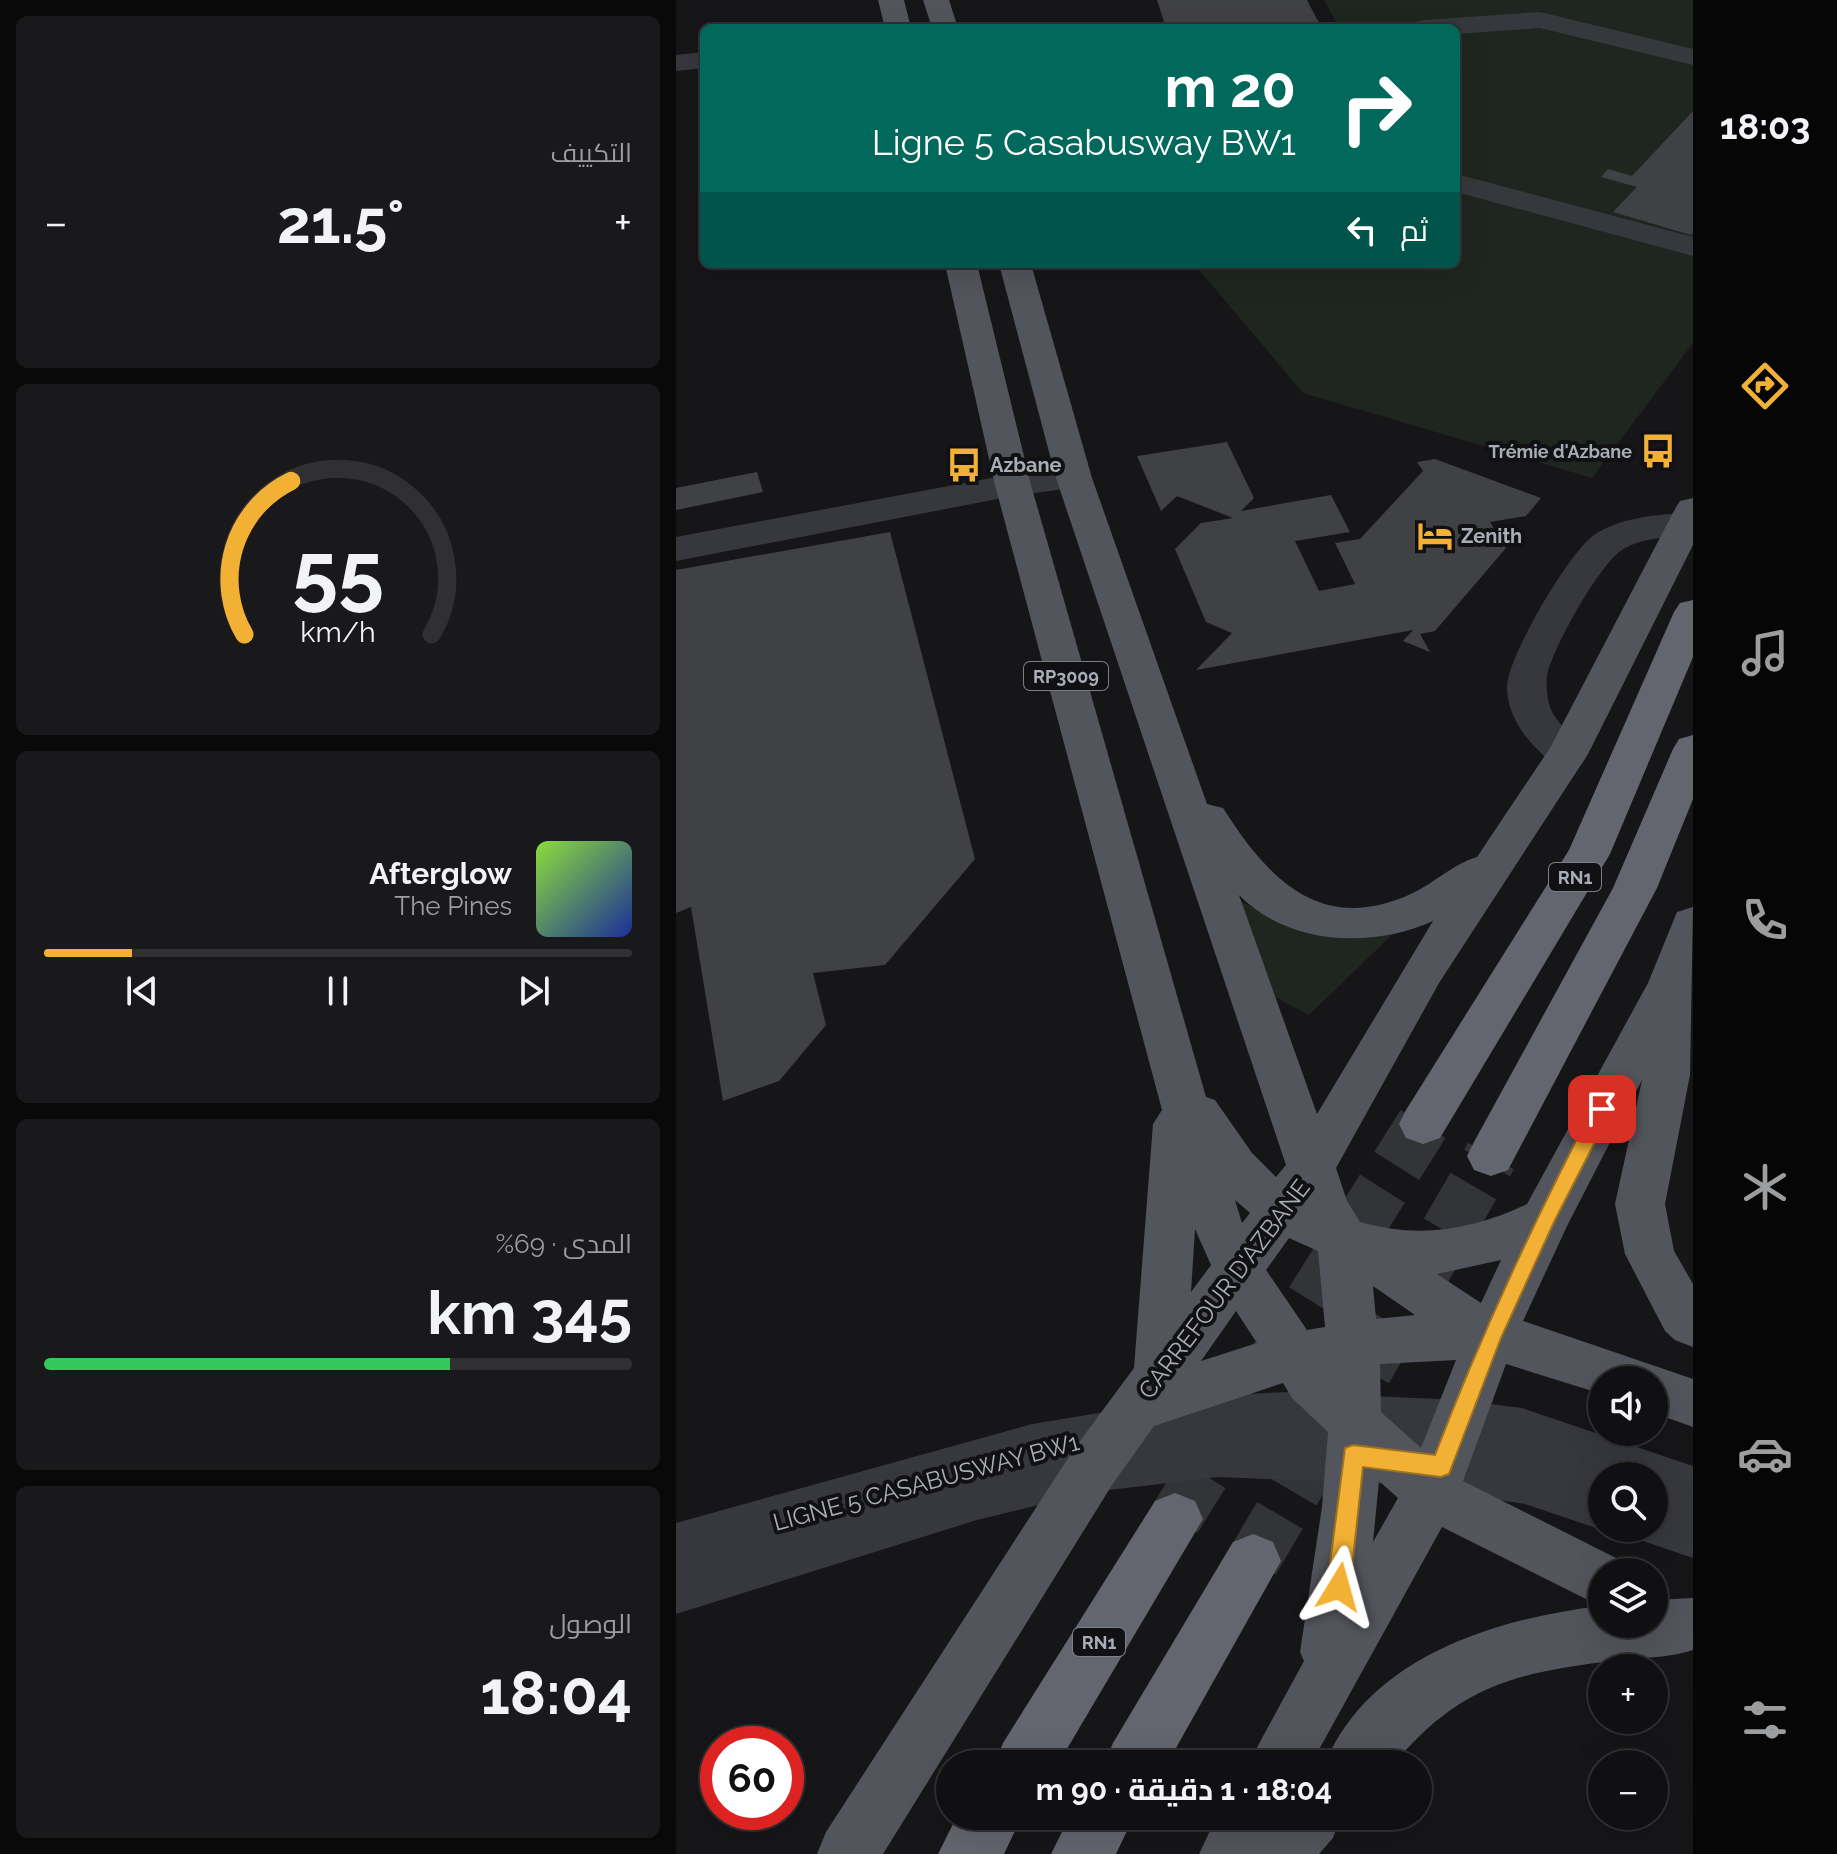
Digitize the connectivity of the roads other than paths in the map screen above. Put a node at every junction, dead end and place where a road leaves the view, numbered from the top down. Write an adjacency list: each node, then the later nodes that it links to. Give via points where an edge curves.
1 (891, 0): 3 (main road)
2 (936, 0): 4 (main road)
3 (897, 24)
4 (944, 24)
5 (1460, 26): 6 (street, via 1540,20)
6 (1693, 57)
7 (700, 60): 8 (street)
8 (676, 63)
9 (1460, 184): 10 (street)
10 (1693, 247)
11 (962, 268): 14 (main road, RP3009)
12 (1016, 268): 13 (main road, RP3009)
13 (1074, 478): 14 (street); 20 (main road, RP3009)
14 (1013, 485): 16 (street); 24 (main road, RP3009)
15 (1688, 516): 19 (main road); 19 (street, via 1627,533 1589,559 1528,674 1525,694 1531,716)
16 (676, 549)
17 (1693, 612): 25 (highway, RN1, via 1589,854)
18 (1693, 749): 26 (highway, RN1, via 1635,888)
19 (1568, 754): 21 (main road)
20 (1175, 766): 21 (main road, via 1242,870 1269,897 1304,916 1338,924 1385,919 1431,904); 27 (main road, RP3009)
21 (1494, 862): 27 (main road, via 1423,971)
22 (1693, 924): 23 (main road)
23 (1681, 980): 28 (main road); 31 (main road, via 1640,1204 1650,1254)
24 (1178, 1086): 27 (main road, via 1242,1176); 30 (main road, RP3009, via 1218,1226); 38 (main road)
25 (1423, 1124)
26 (1491, 1156)
27 (1296, 1191): 29 (main road, CARREFOUR D'AZBANE); 30 (main road, CARREFOUR D'AZBANE)
28 (1545, 1219): 29 (main road, via 1507,1238 1446,1252 1409,1253); 32 (main road)
29 (1342, 1237): 32 (main road, CARREFOUR D'AZBANE); 33 (main road)
30 (1238, 1270): 34 (main road); 38 (main road, CARREFOUR D'AZBANE)
31 (1693, 1324)
32 (1490, 1338): 33 (main road); 35 (main road); 39 (main road)
33 (1353, 1345): 34 (main road); 39 (main road)
34 (1293, 1355): 38 (main road, via 1211,1378); 39 (main road, via 1311,1381)
35 (1588, 1368)
36 (1668, 1394): 37 (main road)
37 (1693, 1403)
38 (1127, 1421): 39 (street, LIGNE 5 CASABUSWAY BW1, via 1218,1452); 47 (street, LIGNE 5 CASABUSWAY BW1); 50 (street, LIGNE 5 CASABUSWAY BW1, via 977,1494); 61 (main road, CARREFOUR D'AZBANE)
39 (1406, 1453): 40 (street, LIGNE 5 CASABUSWAY BW1, via 1522,1433); 43 (street, LIGNE 5 CASABUSWAY BW1, via 1525,1479); 49 (main road); 52 (main road); 52 (main road)
40 (1608, 1462)
41 (1668, 1483): 42 (street, LIGNE 5 CASABUSWAY BW1)
42 (1693, 1492)
43 (1588, 1499)
44 (1175, 1519): 53 (highway, RN1)
45 (1668, 1524): 46 (street)
46 (1693, 1532)
47 (676, 1550)
48 (1253, 1561): 54 (highway)
49 (1588, 1571)
50 (676, 1587)
51 (1679, 1619): 56 (main road, via 1528,1646 1463,1669 1419,1695)
52 (1325, 1678): 55 (main road)
53 (1033, 1750)
54 (1142, 1750)
55 (1286, 1750)
56 (1368, 1750)
57 (984, 1830): 62 (highway)
58 (1096, 1830): 63 (highway)
59 (1243, 1830): 64 (main road)
60 (1300, 1830): 65 (main road)
61 (848, 1854)
62 (969, 1854)
63 (1082, 1854)
64 (1230, 1854)
65 (1280, 1854)

